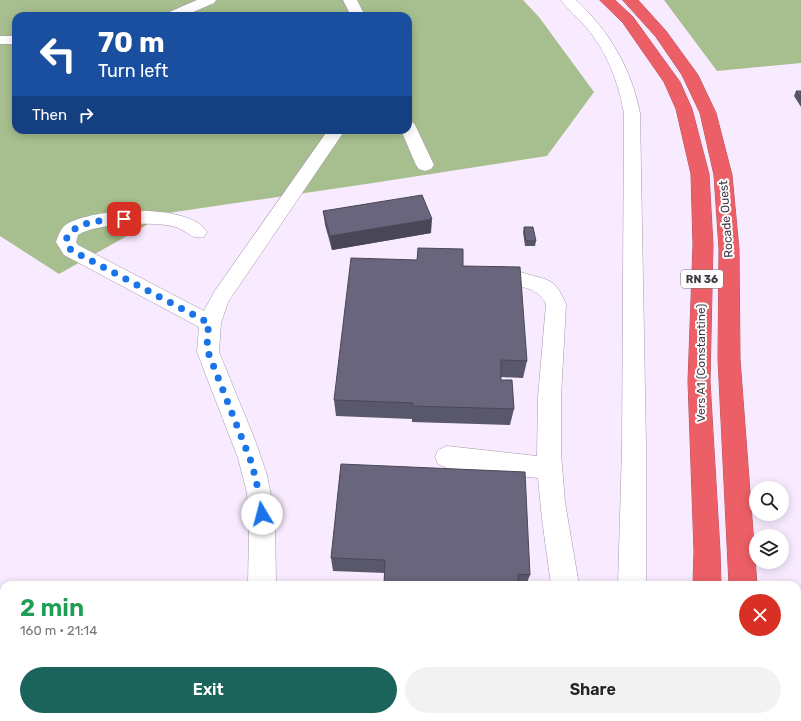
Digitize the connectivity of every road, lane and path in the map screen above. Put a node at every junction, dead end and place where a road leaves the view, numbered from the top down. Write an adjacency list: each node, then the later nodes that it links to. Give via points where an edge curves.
1 (209, 0): 6 (lane)
2 (350, 0): 7 (lane)
3 (568, 0): 22 (lane, via 589,20 610,48 625,79 632,113)
4 (607, 0): 23 (highway, Vers A1 (Constantine) / RN 36, via 628,20 672,82 684,109 700,174 703,244 699,381)
5 (630, 0): 19 (highway, Rocade Ouest, via 661,34 690,75 708,113 723,174 729,249 729,359)
6 (181, 12)
7 (356, 12)
8 (0, 40): 9 (lane)
9 (12, 40)
10 (334, 134): 16 (lane, via 214,310)
11 (411, 134): 12 (lane)
12 (425, 165)
13 (197, 232): 16 (lane, via 180,222 170,220 111,219 74,229 66,242 71,250)
14 (474, 275): 18 (lane, via 536,283 544,287 554,298 556,304 548,417)
15 (213, 287): 16 (lane)
16 (202, 320): 20 (lane, via 208,352 252,464 259,493 264,537)
17 (447, 457): 18 (lane)
18 (550, 468): 21 (lane)
19 (741, 542): 24 (highway, Rocade Ouest); 25 (lane)
20 (257, 581)
21 (564, 581)
22 (632, 581)
23 (707, 581)
24 (743, 581)
25 (749, 581)

